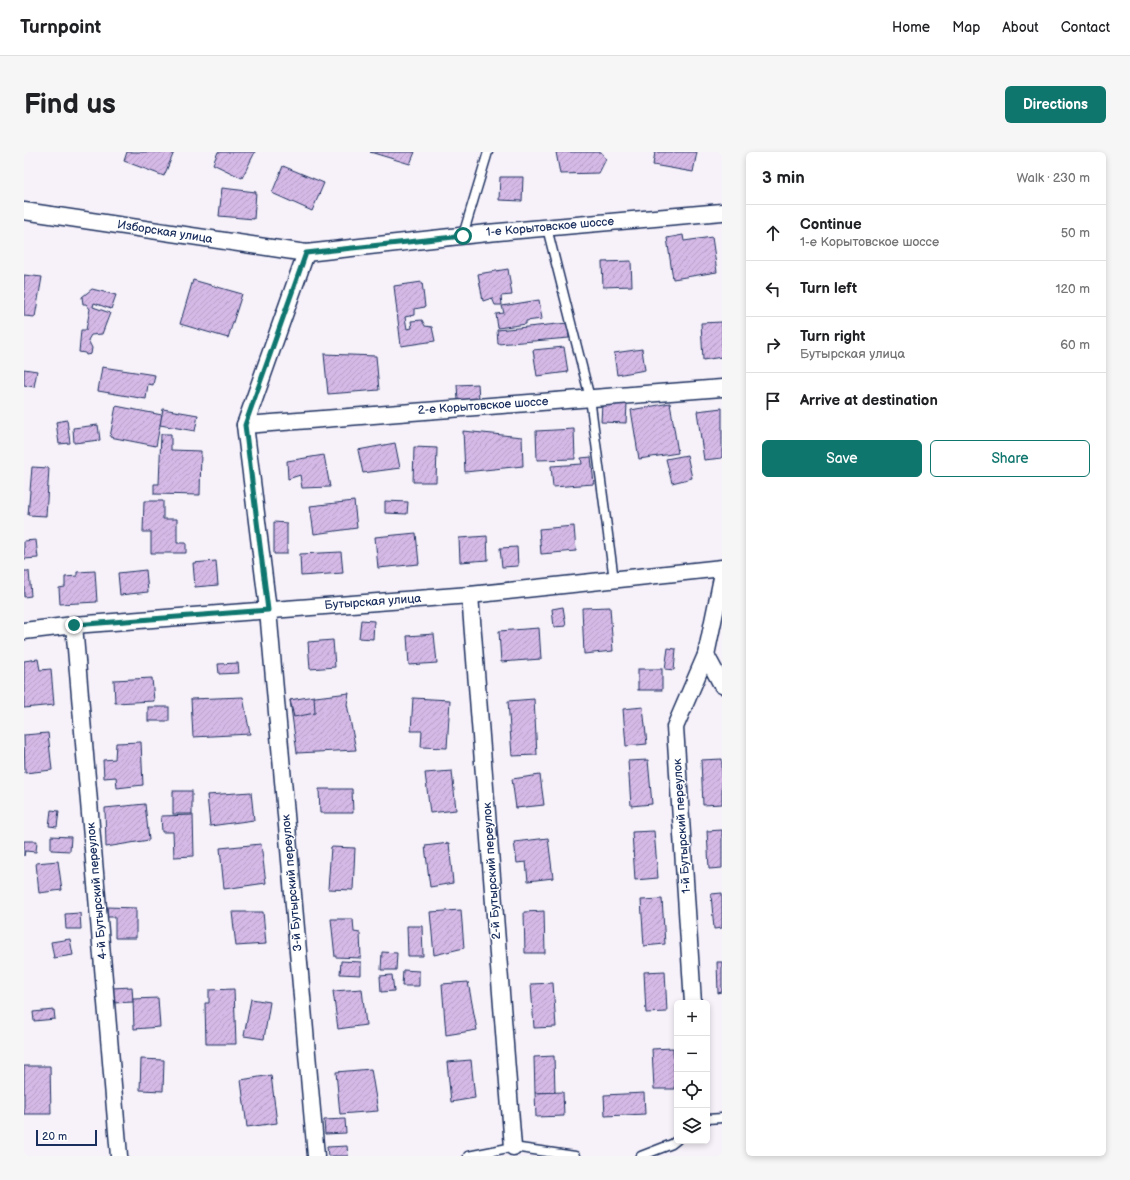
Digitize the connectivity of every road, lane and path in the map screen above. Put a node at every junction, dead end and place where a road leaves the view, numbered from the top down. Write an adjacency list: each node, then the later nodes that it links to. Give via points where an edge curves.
1 (488, 152): 5 (lane)
2 (24, 211): 6 (street, Изборская улица)
3 (722, 212): 4 (street, 1-е Корытовское шоссе)
4 (547, 228): 5 (street, 1-е Корытовское шоссе); 8 (lane)
5 (463, 236): 6 (street, 1-е Корытовское шоссе)
6 (306, 253): 9 (street)
7 (722, 388): 8 (street, 2-е Корытовское шоссе)
8 (590, 398): 9 (street, 2-е Корытовское шоссе); 12 (lane)
9 (245, 425): 14 (street, 3-й Бутырский переулок)
10 (722, 568): 12 (street, Бутырская улица)
11 (722, 578): 17 (street, 1-й Бутырский переулок)
12 (614, 580): 13 (street, Бутырская улица)
13 (470, 595): 14 (street, Бутырская улица); 23 (street, 2-й Бутырский переулок)
14 (268, 610): 15 (street, Бутырская улица); 25 (street, 3-й Бутырский переулок)
15 (74, 625): 16 (street, Бутырская улица); 24 (street, 4-й Бутырский переулок)
16 (24, 631)
17 (706, 655): 18 (street); 19 (street, 1-й Бутырский переулок, via 675,727)
18 (722, 684)
19 (693, 1000)
20 (722, 1118): 21 (lane)
21 (710, 1119)
22 (674, 1142): 28 (lane)
23 (513, 1147): 26 (lane); 27 (lane)
24 (119, 1156)
25 (316, 1156)
26 (468, 1156)
27 (575, 1156)
28 (641, 1156)

